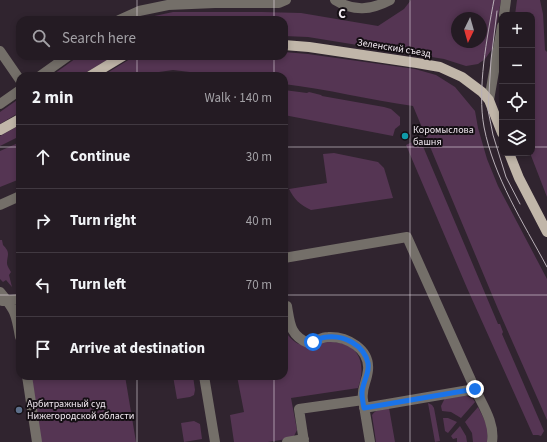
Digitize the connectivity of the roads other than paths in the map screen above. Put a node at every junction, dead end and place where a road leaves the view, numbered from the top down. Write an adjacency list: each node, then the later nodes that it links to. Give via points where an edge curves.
1 (286, 0): 5 (street, via 279,3)
2 (335, 0): 3 (street, via 359,9 377,7)
3 (390, 0)
4 (506, 0): 6 (street)
5 (215, 1): 7 (street, via 168,6 139,11)
6 (504, 12)
7 (128, 16)
8 (499, 44): 17 (street, Зеленский съезд)
9 (288, 45): 17 (main road, Зеленский съезд, via 440,67 462,77)
10 (0, 51): 15 (street)
11 (62, 60): 13 (street)
12 (116, 60): 14 (main road)
13 (46, 72)
14 (97, 72)
15 (16, 74)
16 (16, 93): 18 (street)
17 (490, 100): 20 (main road, Зеленский съезд)
18 (0, 104)
19 (16, 121): 21 (main road)
20 (499, 125)
21 (0, 130)
22 (511, 156): 25 (main road, via 519,178)
23 (16, 198): 24 (street)
24 (0, 204)
25 (547, 232)
26 (288, 257): 33 (street, via 407,237)
27 (2, 298): 28 (street); 30 (street, via 11,305)
28 (16, 298)
29 (288, 312): 34 (street, via 295,335 308,343 327,337 339,337 350,340 360,348 368,363 362,392)
30 (16, 316)
31 (28, 380): 36 (street)
32 (205, 380): 37 (street)
33 (475, 389): 34 (street); 40 (street, via 492,423)
34 (363, 404): 35 (street, via 299,409); 39 (street)
35 (304, 441): 38 (street)
36 (38, 442)
37 (214, 442)
38 (287, 442)
39 (370, 442)
40 (492, 442)

